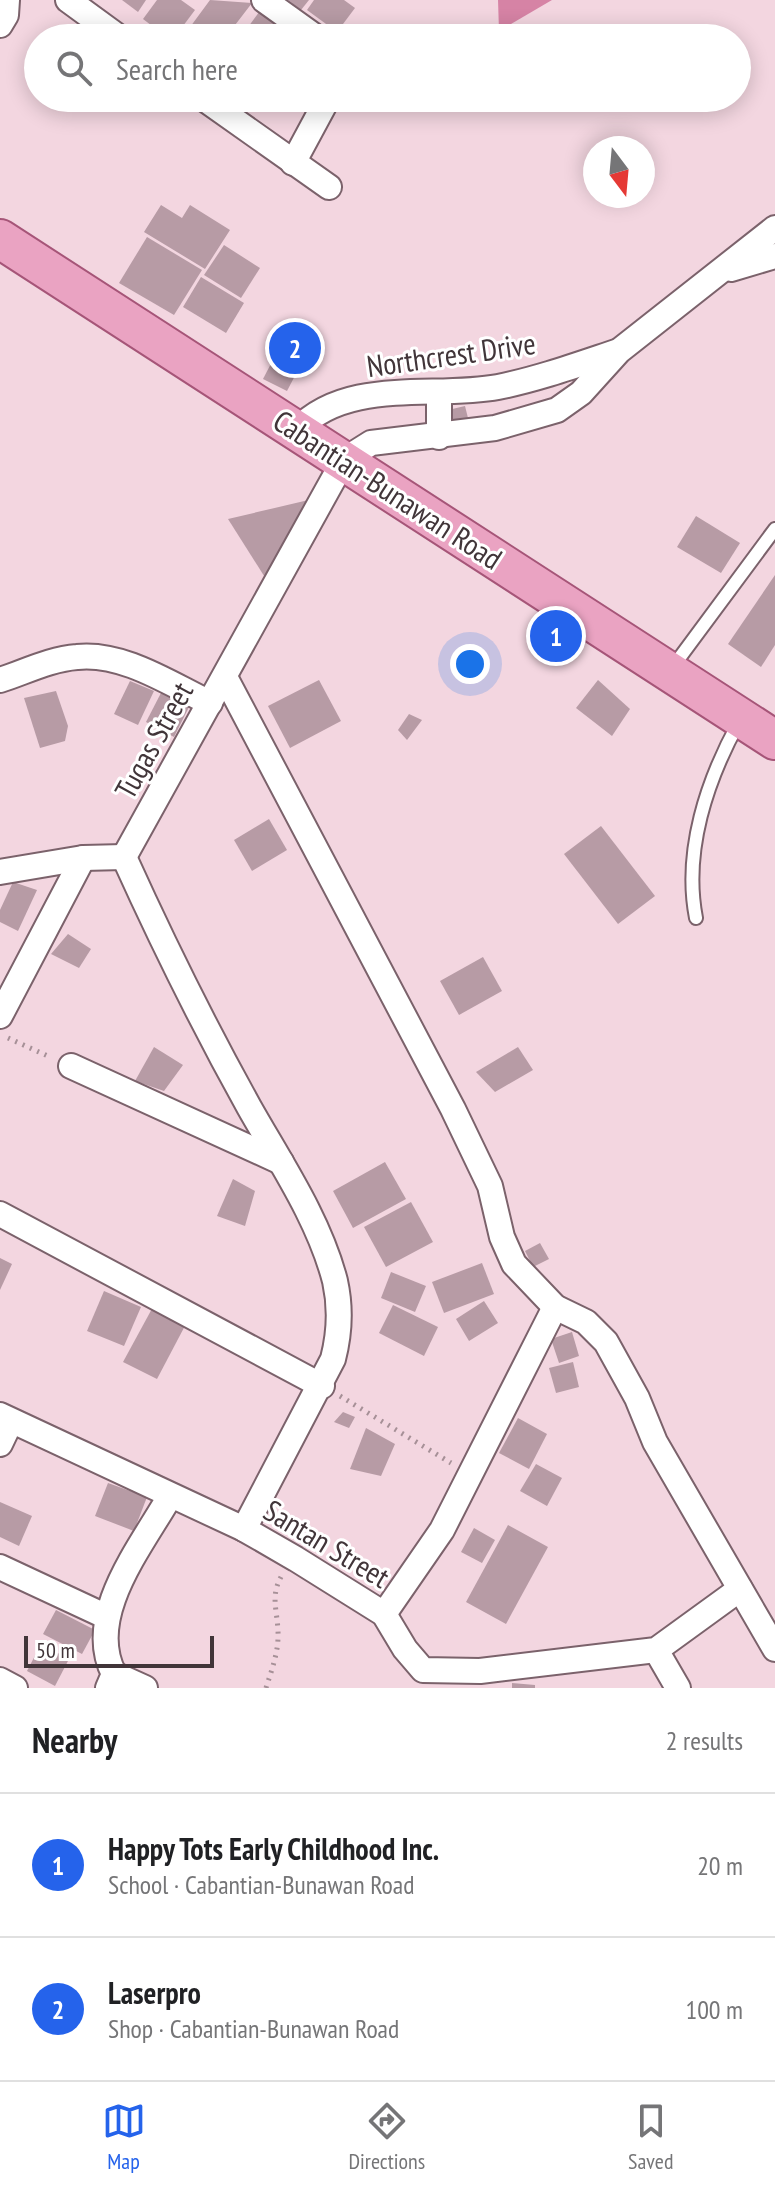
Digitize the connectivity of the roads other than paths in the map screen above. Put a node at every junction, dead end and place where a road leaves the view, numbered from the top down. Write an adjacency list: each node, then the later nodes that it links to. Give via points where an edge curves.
1 (7, 0): 6 (street)
2 (68, 0): 4 (street)
3 (264, 0): 5 (street)
4 (101, 24)
5 (297, 24)
6 (0, 25)
7 (222, 112): 9 (street)
8 (320, 112): 9 (street)
9 (293, 163): 10 (street)
10 (329, 187)
11 (775, 228): 14 (street, Northcrest Drive)
12 (0, 239): 17 (main road, Cabantian-Bunawan Road)
13 (775, 256): 14 (street)
14 (718, 273): 15 (street, Northcrest Drive)
15 (619, 351): 16 (street, Northcrest Drive, via 495,387); 18 (street, Northcrest Drive, via 581,393 557,410)
16 (439, 392): 17 (street, Northcrest Drive, via 384,394 339,404 308,418); 18 (street)
17 (297, 430): 19 (main road, Cabantian-Bunawan Road)
18 (439, 437): 19 (street, Northcrest Drive, via 371,443)
19 (344, 460): 21 (main road, Cabantian-Bunawan Road); 22 (street, Tugas Street)
20 (775, 529): 21 (lane)
21 (669, 672): 25 (main road, Cabantian-Bunawan Road)
22 (225, 677): 24 (street, Tugas Street); 35 (street, via 458,1120 490,1186 514,1264)
23 (0, 680): 24 (street, via 55,661 100,657)
24 (210, 703): 27 (street, Tugas Street)
25 (740, 719): 26 (main road, Cabantian-Bunawan Road); 30 (lane, via 714,775 697,833 692,869)
26 (775, 740)
27 (124, 857): 28 (street); 33 (street)
28 (83, 858): 29 (street); 31 (street)
29 (0, 872)
30 (696, 918)
31 (0, 1016)
32 (71, 1066): 33 (street)
33 (281, 1162): 36 (street, via 310,1217 339,1302 340,1333)
34 (0, 1214): 36 (street)
35 (555, 1307): 42 (street, via 586,1322 606,1342 655,1442); 43 (street, via 442,1530)
36 (322, 1386): 40 (street)
37 (6, 1418): 38 (street); 39 (street, Santan Street)
38 (0, 1444)
39 (170, 1496): 40 (street, Santan Street); 44 (street)
40 (244, 1529): 43 (street, Santan Street)
41 (0, 1567): 44 (street)
42 (740, 1589): 45 (street); 46 (street, Santan Street)
43 (384, 1614): 46 (street, Santan Street, via 423,1670 480,1671)
44 (105, 1616): 47 (street)
45 (775, 1649)
46 (656, 1650): 49 (street)
47 (111, 1681): 48 (street)
48 (145, 1688)
49 (678, 1688)

